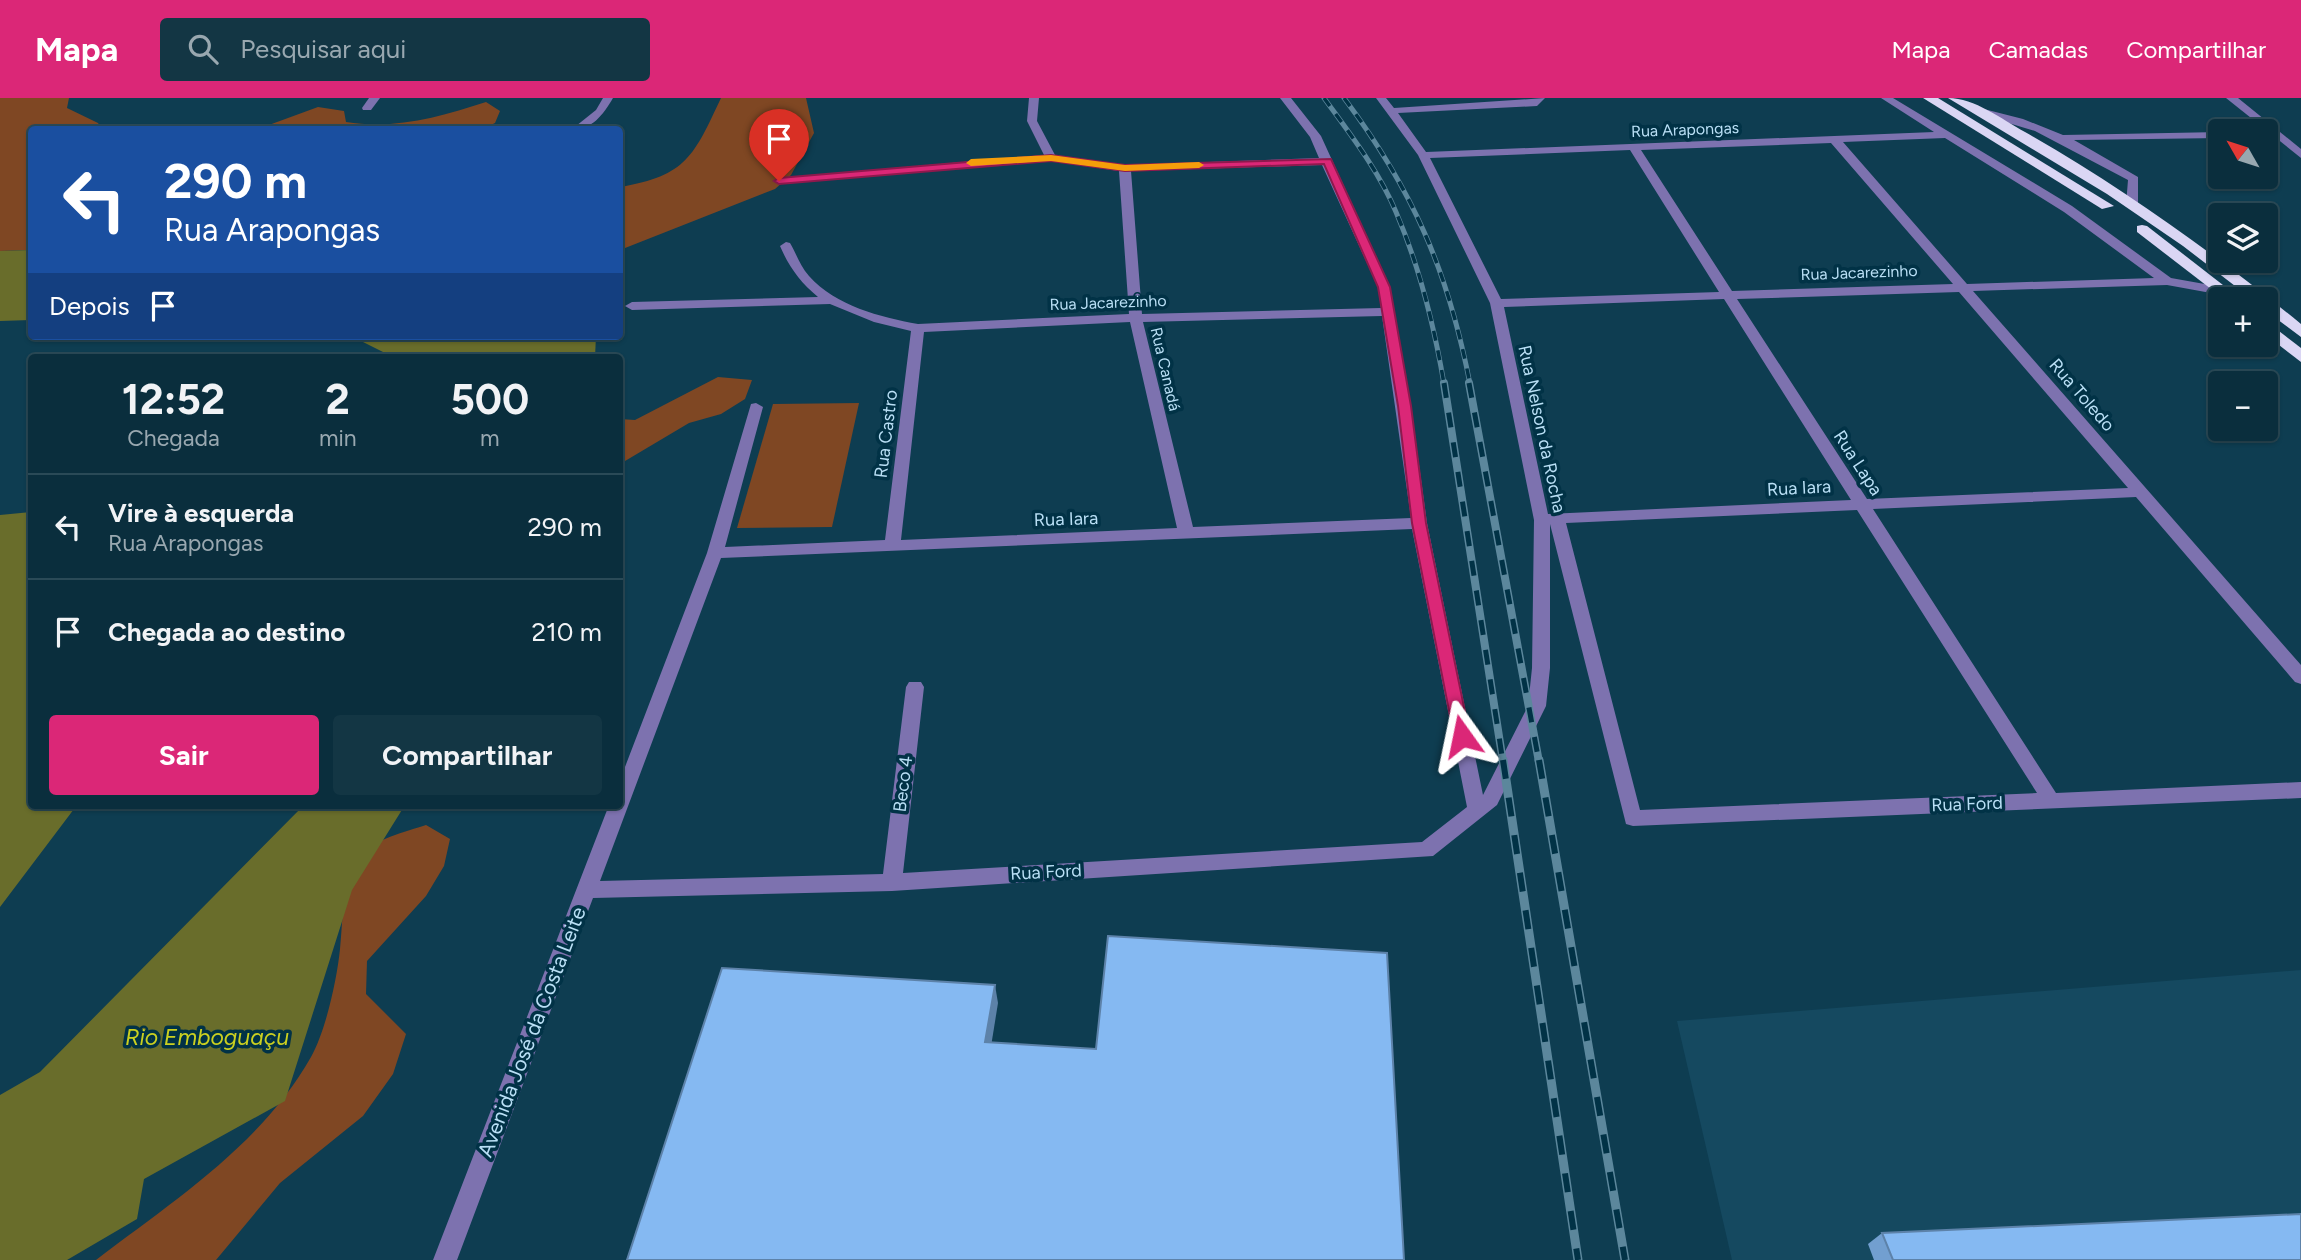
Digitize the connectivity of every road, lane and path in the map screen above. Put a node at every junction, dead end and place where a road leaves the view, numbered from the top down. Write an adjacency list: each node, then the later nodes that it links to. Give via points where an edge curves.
1 (375, 98): 12 (street)
2 (608, 98): 16 (street, via 600,112)
3 (1034, 98): 25 (street, via 1032,121)
4 (1285, 98): 26 (street, via 1315,136)
5 (1381, 98): 13 (street, Rua Nelson da Rocha)
6 (1418, 98): 13 (street)
7 (1541, 98): 13 (street, via 1536,103)
8 (1886, 98): 17 (street)
9 (1929, 98): 33 (highway, via 2133,222)
10 (1954, 98): 14 (highway)
11 (2231, 98): 15 (street)
12 (367, 108)
13 (1398, 110): 23 (street, Rua Nelson da Rocha)
14 (1976, 110): 19 (street, via 2013,117); 29 (highway, via 2034,141)
15 (2254, 119)
16 (581, 126)
17 (1949, 135): 20 (street, Rua Arapongas); 31 (street, via 2068,209)
18 (2208, 135): 19 (street)
19 (2065, 138): 29 (street, via 2134,179)
20 (1834, 139): 22 (street, Rua Arapongas); 32 (street, Rua Toledo)
21 (2278, 139): 24 (street)
22 (1633, 147): 23 (street, Rua Arapongas); 36 (street, Rua Lapa)
23 (1423, 155): 38 (street, Rua Nelson da Rocha)
24 (2301, 155)
25 (1051, 158): 27 (street); 28 (street)
26 (1327, 161): 27 (street); 40 (street, via 1384,287)
27 (1125, 168): 42 (street, Rua Canadá)
28 (779, 181)
29 (2132, 205): 34 (highway)
30 (786, 246): 37 (street, Rua Jacarezinho, via 790,261)
31 (2167, 281): 32 (street, Rua Jacarezinho); 35 (street, Rua Jacarezinho)
32 (1961, 286): 36 (street, Rua Jacarezinho); 48 (street, Rua Toledo)
33 (2218, 287)
34 (2245, 287)
35 (2208, 290)
36 (1728, 295): 38 (street, Rua Jacarezinho); 49 (street, Rua Lapa)
37 (832, 300): 39 (street, Rua Jacarezinho); 43 (street, Rua Jacarezinho, via 884,322)
38 (1497, 303): 50 (street, Rua Nelson da Rocha)
39 (632, 306)
40 (1389, 312): 42 (street, Rua Jacarezinho); 51 (street)
41 (2278, 313): 44 (highway)
42 (1136, 317): 43 (street, Rua Jacarezinho); 52 (street, Rua Canadá)
43 (918, 328): 53 (street, Rua Castro)
44 (2301, 332)
45 (2278, 336): 46 (highway)
46 (2301, 356)
47 (756, 407): 54 (street, Avenida José da Costa Leite)
48 (2141, 492): 49 (street, Rua Iara); 55 (street, Rua Toledo)
49 (1862, 505): 50 (street, Rua Iara); 59 (street, Rua Lapa)
50 (1550, 519): 59 (street, Rua Ford, via 1633,818); 60 (street, Rua Nelson da Rocha, via 1537,706)
51 (1419, 523): 52 (street, Rua Iara); 60 (street)
52 (1186, 533): 53 (street, Rua Iara)
53 (892, 545): 54 (street, Rua Iara)
54 (715, 553): 58 (street, Avenida José da Costa Leite)
55 (2301, 677)
56 (915, 687): 62 (street, Beco 4)
57 (2301, 790): 59 (street, Rua Ford)
58 (623, 794)
59 (2051, 800)
60 (1483, 806): 62 (street, Rua Ford, via 1426,849)
61 (617, 809): 63 (street, Avenida José da Costa Leite)
62 (892, 882): 63 (street, Rua Ford)
63 (586, 890): 64 (street, Avenida José da Costa Leite)
64 (445, 1260)

